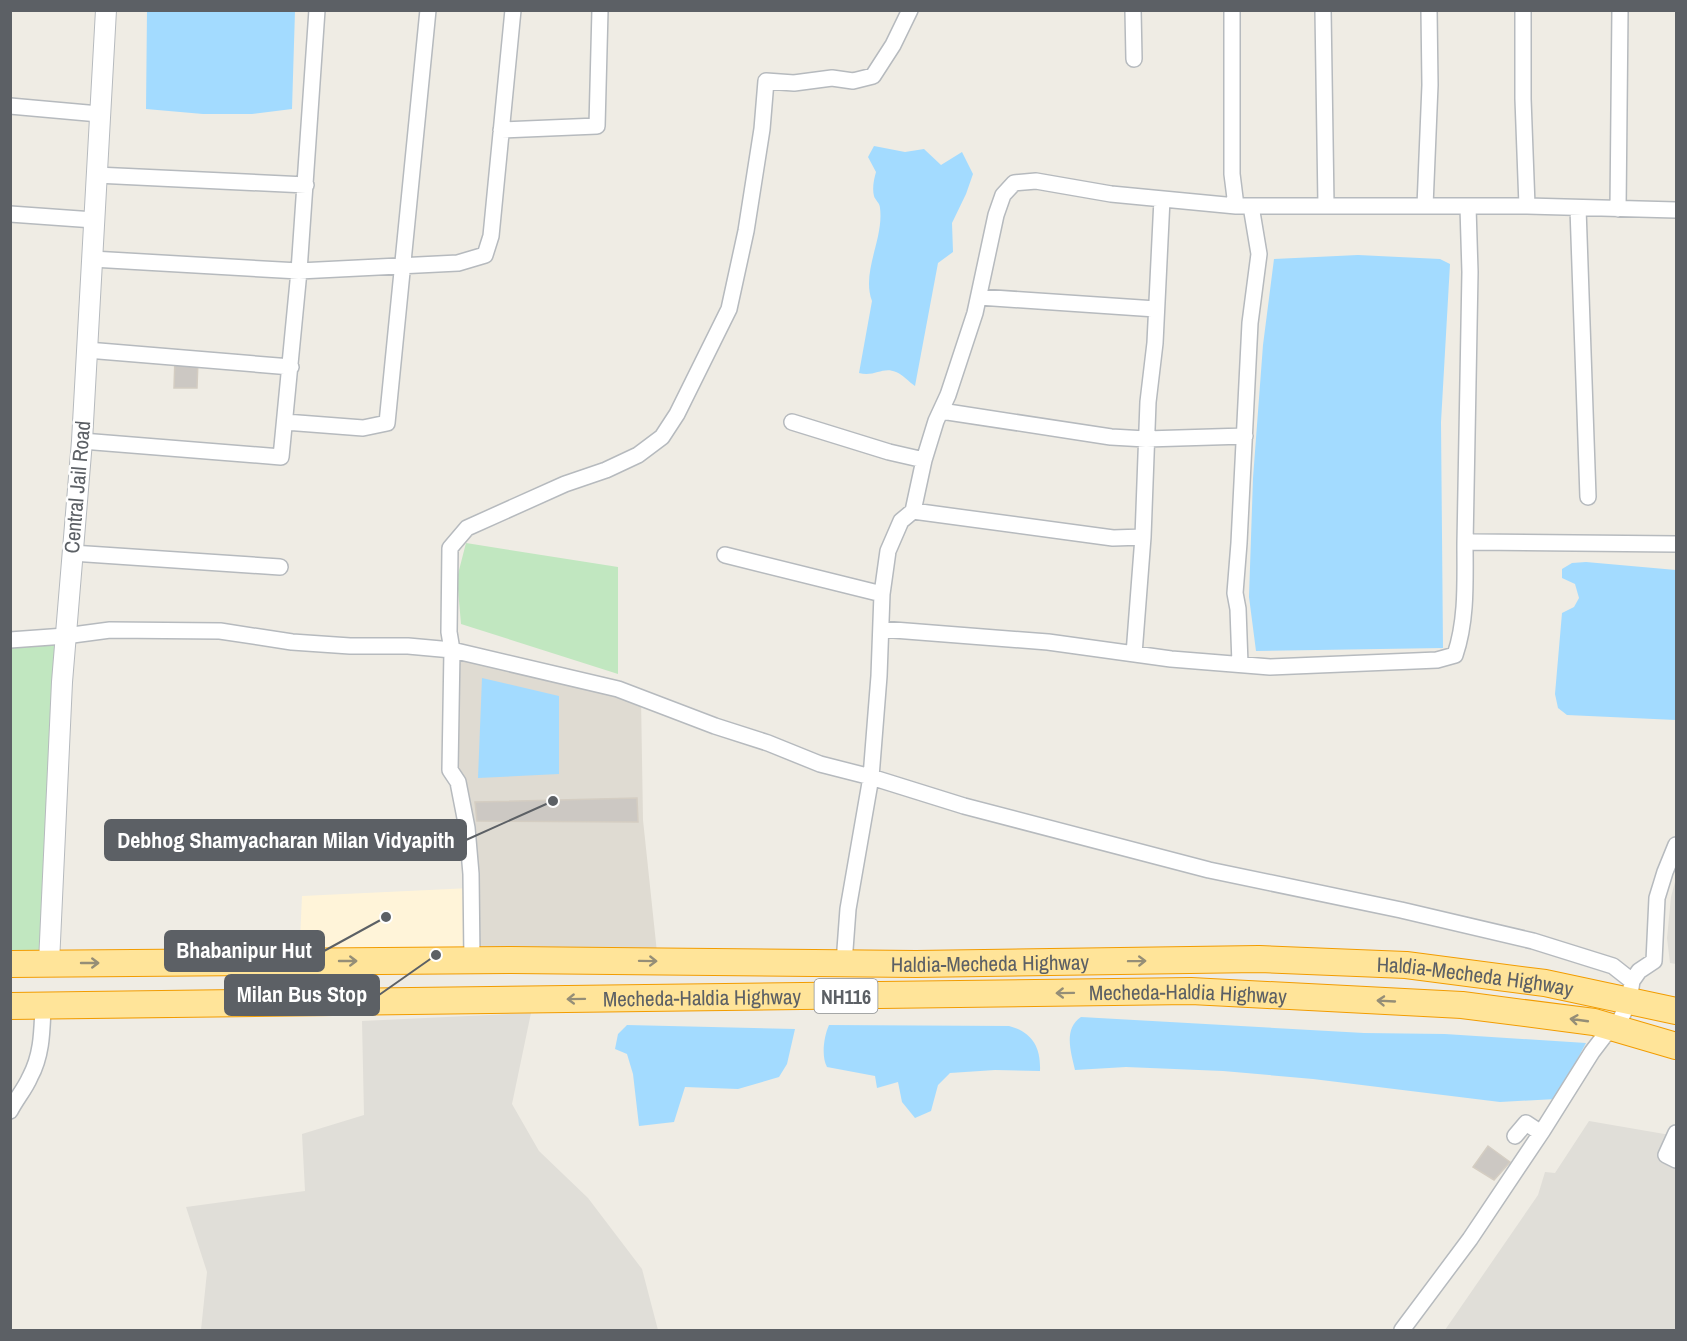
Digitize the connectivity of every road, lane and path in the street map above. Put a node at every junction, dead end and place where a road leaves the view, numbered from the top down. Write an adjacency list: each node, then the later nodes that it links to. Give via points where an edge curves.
1 (106, 10): 15 (street, Central Jail Road)
2 (317, 10): 18 (street)
3 (428, 10): 31 (street)
4 (513, 10): 16 (street)
5 (600, 10): 16 (street, via 597,126)
6 (910, 10): 56 (street, via 873,76 794,84 766,81 746,231 729,309 677,414 662,437 638,455 466,528 450,548)
7 (1133, 10): 13 (street)
8 (1232, 10): 21 (street, via 1232,174)
9 (1323, 10): 20 (street)
10 (1429, 10): 22 (street)
11 (1523, 10): 23 (street)
12 (1620, 10): 26 (street)
13 (1134, 59)
14 (10, 106): 15 (street)
15 (99, 114): 17 (street, Central Jail Road)
16 (501, 130): 31 (street, via 491,236 485,255 458,263)
17 (96, 175): 18 (street); 29 (street, Central Jail Road)
18 (306, 185): 32 (street)
19 (1162, 199): 21 (street); 33 (street, via 1036,182 1014,183 1003,195 996,215); 34 (street)
20 (1326, 205): 21 (street); 22 (street)
21 (1243, 206): 40 (street, via 1259,254 1250,322)
22 (1425, 206): 24 (street)
23 (1527, 206): 24 (street); 25 (street)
24 (1468, 207): 47 (street)
25 (1578, 208): 26 (street); 44 (street)
26 (1618, 209): 27 (street)
27 (1677, 210)
28 (10, 214): 29 (street)
29 (94, 220): 30 (street, Central Jail Road)
30 (92, 259): 32 (street); 35 (street, Central Jail Road)
31 (402, 266): 32 (street); 38 (street, via 387,423 363,428)
32 (299, 272): 36 (street)
33 (979, 297): 34 (street); 37 (street)
34 (1156, 309): 41 (street)
35 (87, 350): 36 (street); 42 (street, Central Jail Road)
36 (291, 367): 38 (street)
37 (941, 411): 41 (street); 43 (street)
38 (285, 422): 42 (street, via 281,457)
39 (792, 422): 43 (street)
40 (1245, 436): 41 (street); 58 (street, via 1235,593)
41 (1146, 439): 46 (street)
42 (82, 441): 49 (street, Central Jail Road)
43 (924, 460): 45 (street)
44 (1588, 497)
45 (913, 511): 46 (street, via 1113,538); 52 (street, via 901,521 888,550)
46 (1143, 537): 57 (street)
47 (1465, 544): 48 (street); 58 (street, via 1464,609 1455,655 1437,660 1361,665)
48 (1677, 544)
49 (72, 553): 51 (street); 54 (street, Central Jail Road)
50 (725, 555): 52 (street)
51 (280, 567)
52 (882, 594): 53 (street)
53 (881, 629): 57 (street, via 1048,642); 59 (street)
54 (64, 636): 55 (street); 56 (street, via 110,630 219,631 292,642); 62 (street, Central Jail Road)
55 (10, 640)
56 (452, 650): 59 (street, via 618,689 820,764); 61 (street, via 450,770 458,782 468,828)
57 (1134, 654): 58 (street)
58 (1240, 664)
59 (871, 777): 63 (street, via 848,909); 65 (street, via 964,806 1209,870 1533,941 1613,966)
60 (1677, 845): 65 (street, via 1657,898 1654,961 1639,971)
61 (472, 960): 62 (highway, Haldia-Mecheda Highway / NH116, one-way to 61); 63 (highway, Haldia-Mecheda Highway / NH116, one-way to 63)
62 (49, 963): 64 (highway, Haldia-Mecheda Highway / NH116)
63 (844, 963): 65 (highway, Haldia-Mecheda Highway / NH116, one-way to 65, via 1259,959 1406,965)
64 (10, 964)
65 (1630, 991): 68 (highway, Haldia-Mecheda Highway / NH116); 69 (street)
66 (10, 1006): 67 (highway, Mecheda-Haldia Highway / NH116)
67 (43, 1006): 69 (highway, Mecheda-Haldia Highway / NH116, one-way to 67, via 1594,1022 1462,1005 1191,992); 71 (street, via 41,1048 31,1077)
68 (1677, 1011)
69 (1616, 1029): 70 (highway, Mecheda-Haldia Highway / NH116); 72 (street, via 1605,1035 1592,1052)
70 (1677, 1046)
71 (10, 1111)
72 (1543, 1130): 74 (street, via 1526,1123); 76 (street, via 1470,1239)
73 (1677, 1133): 75 (street, via 1666,1155)
74 (1515, 1136)
75 (1677, 1160)
76 (1402, 1330)

